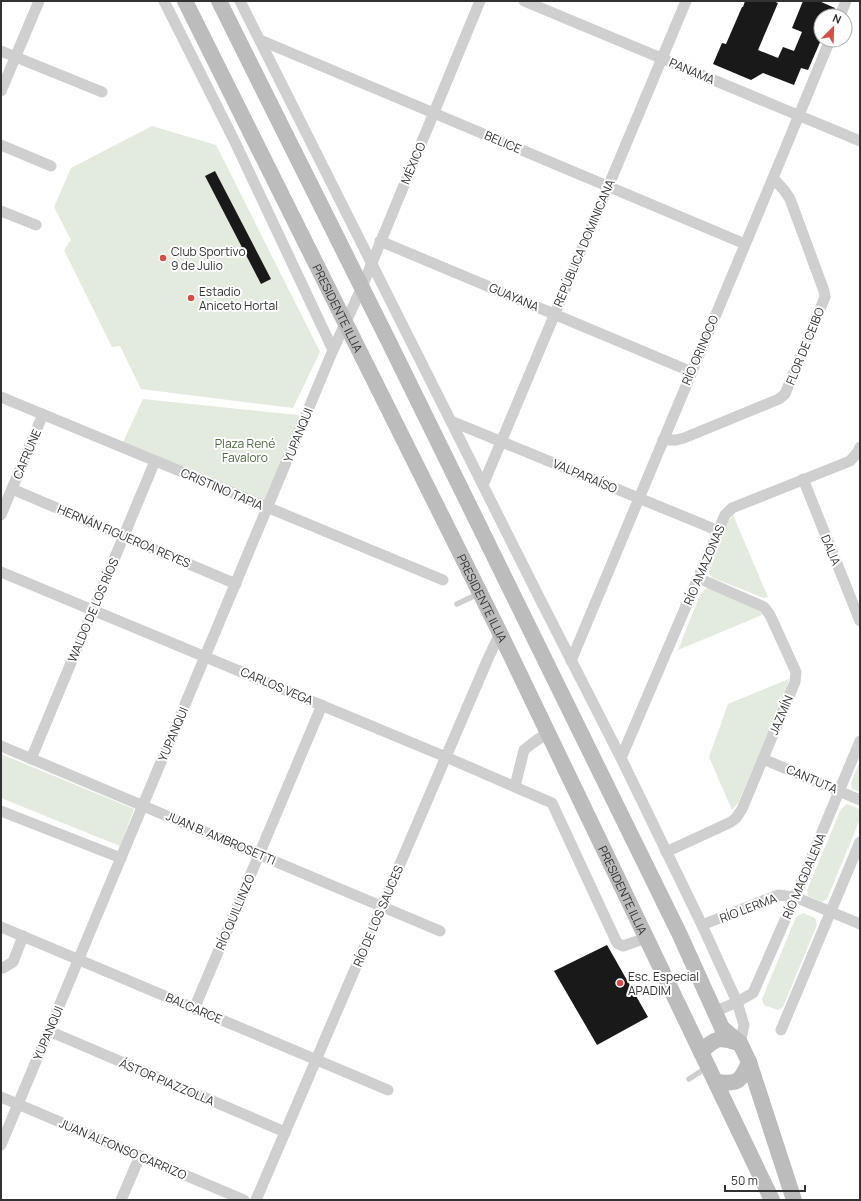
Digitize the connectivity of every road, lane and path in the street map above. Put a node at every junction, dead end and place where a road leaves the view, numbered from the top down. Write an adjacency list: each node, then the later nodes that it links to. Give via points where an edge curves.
1 (39, 1): 12 (street)
2 (164, 1): 19 (street)
3 (185, 1): 18 (main road, PRESIDENTE ILLIA)
4 (219, 1): 30 (main road)
5 (240, 1): 9 (street)
6 (480, 1): 16 (street, MÉXICO)
7 (524, 1): 13 (street, PANAMA)
8 (686, 1): 13 (street, REPÚBLICA DOMINICANA)
9 (260, 40): 16 (street, BELICE); 29 (street)
10 (827, 48): 17 (street, RÍO ORINOCO)
11 (1, 51): 12 (street)
12 (15, 57): 14 (street); 15 (street)
13 (662, 58): 17 (street, PANAMA); 24 (street, REPÚBLICA DOMINICANA)
14 (1, 91)
15 (102, 92)
16 (433, 113): 24 (street, BELICE); 27 (street, MÉXICO)
17 (798, 115): 20 (street, PANAMA); 23 (street, RÍO ORINOCO)
18 (250, 132): 19 (street); 32 (main road, PRESIDENTE ILLIA)
19 (234, 140): 33 (street)
20 (860, 141)
21 (1, 145): 22 (street)
22 (51, 166)
23 (773, 178): 28 (street, RÍO ORINOCO); 38 (street, FLOR DE CEIBO, via 790,199 825,297 785,394 779,399 684,438)
24 (608, 186): 28 (street, BELICE); 31 (street, REPÚBLICA DOMINICANA)
25 (1, 211): 26 (street)
26 (36, 225)
27 (380, 241): 29 (street, MÉXICO); 31 (street, GUAYANA)
28 (745, 244): 34 (street, RÍO ORINOCO)
29 (371, 262): 30 (street, MÉXICO); 37 (street)
30 (362, 287): 32 (street, MÉXICO); 91 (main road, via 679,933)
31 (554, 314): 34 (street, GUAYANA); 39 (street, REPÚBLICA DOMINICANA)
32 (345, 324): 33 (street, YUPANQUI); 54 (main road, PRESIDENTE ILLIA)
33 (333, 350): 46 (street, YUPANQUI)
34 (692, 372): 38 (street, RÍO ORINOCO)
35 (1, 397): 36 (street, CRISTINO TAPIA)
36 (43, 414): 41 (street, CRISTINO TAPIA); 44 (street, CAFRUNE)
37 (451, 421): 39 (street, VALPARAÍSO); 43 (street)
38 (663, 440): 45 (street, RÍO ORINOCO)
39 (501, 441): 43 (street, REPÚBLICA DOMINICANA); 45 (street, VALPARAÍSO)
40 (859, 451): 42 (street, RÍO AMAZONAS, via 850,461)
41 (155, 461): 46 (street, CRISTINO TAPIA); 49 (street, WALDO DE LOS RÍOS)
42 (803, 479): 48 (street, RÍO AMAZONAS, via 732,508 725,515); 57 (street, DALIA)
43 (483, 485): 60 (street)
44 (12, 489): 47 (street, CAFRUNE); 49 (street, HERNÁN FIGUEROA REYES)
45 (639, 499): 48 (street, VALPARAÍSO); 60 (street, RÍO ORINOCO)
46 (268, 508): 52 (street, CRISTINO TAPIA); 53 (street, YUPANQUI)
47 (1, 515)
48 (719, 531): 51 (street, RÍO AMAZONAS)
49 (123, 536): 53 (street, HERNÁN FIGUEROA REYES); 56 (street, WALDO DE LOS RÍOS)
50 (1, 572): 56 (street, CARLOS VEGA)
51 (698, 578): 66 (street, RÍO AMAZONAS); 68 (street, JAZMÍN, via 764,607 796,672 795,682)
52 (442, 580)
53 (236, 584): 59 (street, YUPANQUI)
54 (480, 593): 55 (lane); 58 (main road, PRESIDENTE ILLIA)
55 (457, 604)
56 (92, 610): 59 (street, CARLOS VEGA); 67 (street, WALDO DE LOS RÍOS)
57 (860, 622)
58 (500, 633): 62 (main road, PRESIDENTE ILLIA); 65 (street, RÍO DE LOS SAUCES)
59 (206, 657): 61 (street, CARLOS VEGA); 72 (street, YUPANQUI)
60 (571, 661): 66 (street)
61 (322, 705): 65 (street, CARLOS VEGA); 76 (street, RÍO QUILLINZO)
62 (548, 733): 69 (street, via 524,750); 86 (main road, PRESIDENTE ILLIA)
63 (860, 741): 70 (street, RÍO MAGDALENA)
64 (1, 746): 67 (street, JUAN B. AMBROSETTI)
65 (446, 757): 69 (street, CARLOS VEGA); 79 (street, RÍO DE LOS SAUCES)
66 (621, 758): 75 (street)
67 (30, 759): 72 (street, JUAN B. AMBROSETTI)
68 (763, 759): 70 (street, CANTUTA); 75 (street, JAZMÍN, via 736,818)
69 (515, 786): 86 (street, CARLOS VEGA, via 552,803 617,943 623,946)
70 (840, 791): 71 (street, CANTUTA); 78 (street, RÍO MAGDALENA)
71 (860, 800)
72 (143, 806): 76 (street, JUAN B. AMBROSETTI); 77 (street, YUPANQUI)
73 (1, 810): 77 (street)
74 (860, 842): 80 (street)
75 (666, 852): 82 (street)
76 (259, 854): 79 (street, JUAN B. AMBROSETTI); 90 (street, RÍO QUILLINZO)
77 (121, 858): 87 (street, YUPANQUI)
78 (795, 897): 80 (street, RÍO LERMA); 82 (street, RÍO LERMA, via 778,895); 89 (street, RÍO MAGDALENA, via 753,993)
79 (382, 906): 84 (street, JUAN B. AMBROSETTI); 96 (street, RÍO DE LOS SAUCES)
80 (831, 912): 81 (street, RÍO LERMA); 92 (street)
81 (860, 924)
82 (702, 925): 89 (street)
83 (1, 927): 85 (street, BALCARCE)
84 (440, 930)
85 (23, 936): 87 (street, BALCARCE); 88 (street, via 13,962)
86 (646, 938): 95 (main road, PRESIDENTE ILLIA)
87 (79, 960): 90 (street, BALCARCE); 93 (street, YUPANQUI)
88 (1, 967)
89 (737, 1002): 91 (street, RÍO MAGDALENA); 94 (street, via 744,1025)
90 (194, 1008): 96 (street, BALCARCE)
91 (714, 1012): 94 (main road, via 722,1028)
92 (781, 1030)
93 (49, 1031): 103 (street, YUPANQUI); 104 (street, ÁSTOR PIAZZOLLA)
94 (740, 1044): 95 (main road, via 720,1038); 97 (main road)
95 (700, 1052): 98 (main road, PRESIDENTE ILLIA)
96 (316, 1060): 101 (street, BALCARCE); 104 (street, RÍO DE LOS SAUCES)
97 (749, 1062): 100 (main road, via 742,1077 736,1081 727,1084); 111 (main road)
98 (708, 1067): 99 (lane); 100 (main road, PRESIDENTE ILLIA)
99 (689, 1079)
100 (716, 1082): 110 (main road, PRESIDENTE ILLIA)
101 (388, 1090)
102 (1, 1097): 103 (street, JUAN ALFONSO CARRIZO)
103 (18, 1104): 105 (street, YUPANQUI); 106 (street, JUAN ALFONSO CARRIZO)
104 (285, 1132): 109 (street, RÍO DE LOS SAUCES)
105 (1, 1145)
106 (140, 1156): 107 (street); 108 (street, JUAN ALFONSO CARRIZO)
107 (121, 1200)
108 (244, 1200)
109 (256, 1200)
110 (772, 1200)
111 (794, 1200)

